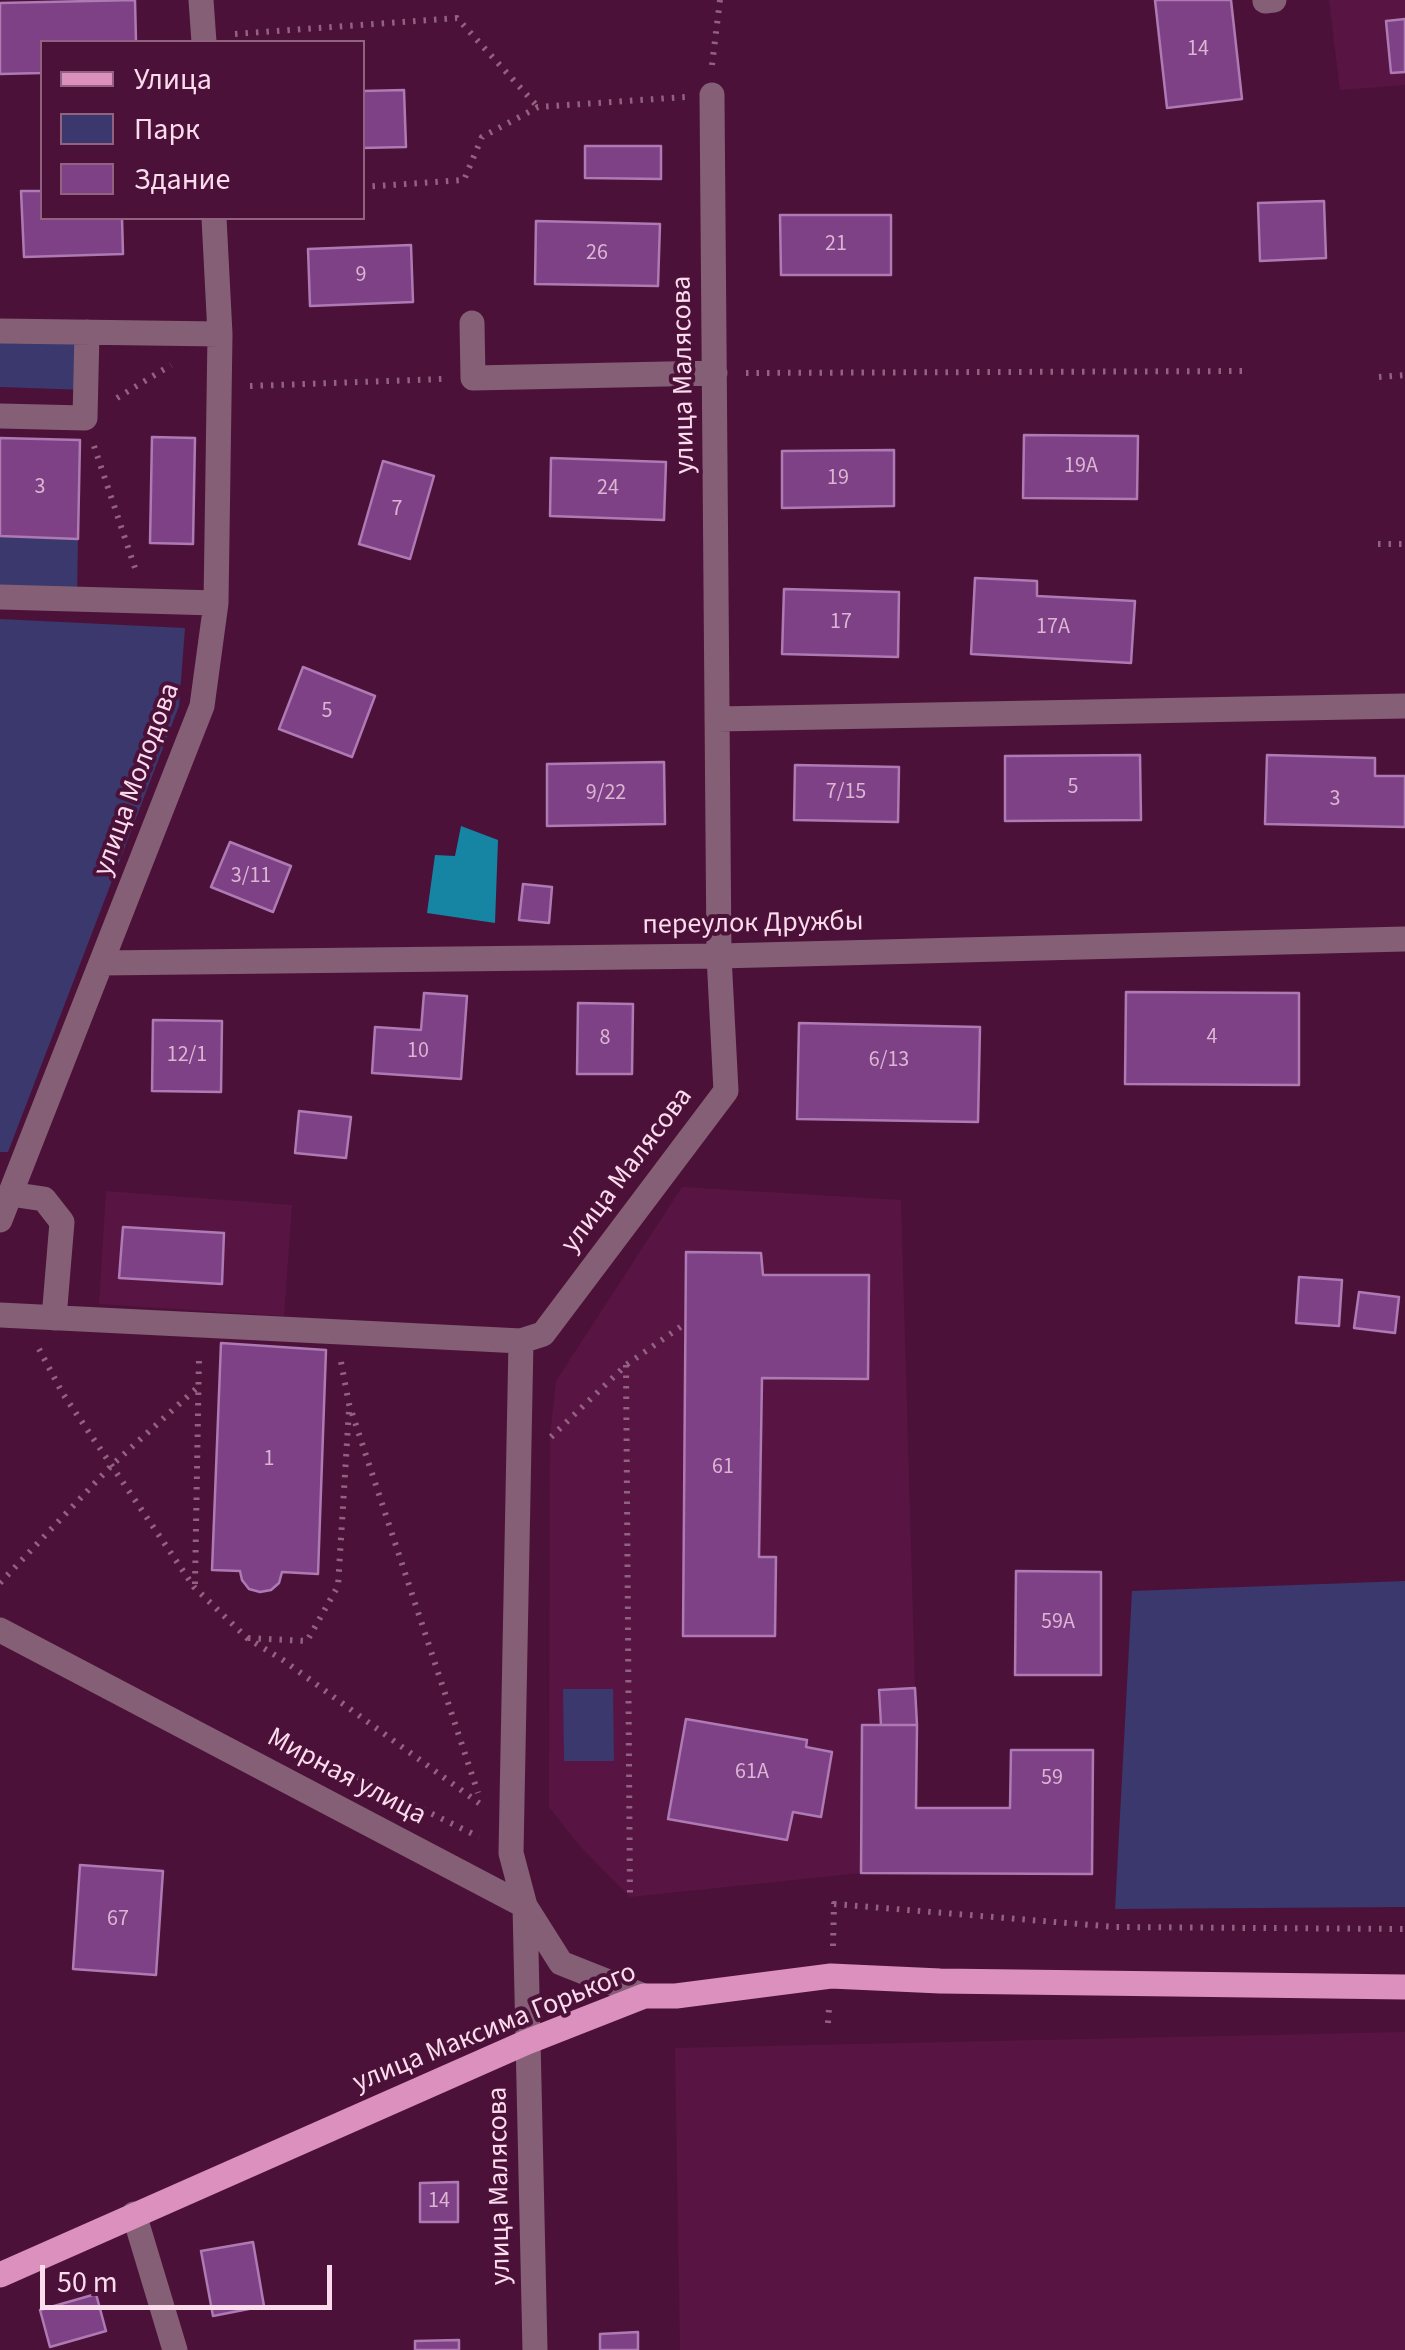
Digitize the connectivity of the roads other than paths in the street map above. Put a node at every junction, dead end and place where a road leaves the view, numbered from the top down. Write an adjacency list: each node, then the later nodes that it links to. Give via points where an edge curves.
1 (201, 0): 4 (street)
2 (1274, 0): 3 (street)
3 (1265, 1)
4 (203, 39)
5 (712, 95): 11 (street, улица Малясова)
6 (214, 220): 10 (street, улица Молодова)
7 (472, 324): 11 (street, via 473,378)
8 (0, 330): 9 (street)
9 (87, 332): 10 (street); 12 (street, via 84,418)
10 (220, 334): 14 (street, улица Молодова)
11 (715, 373): 16 (street, улица Малясова)
12 (0, 416)
13 (0, 596): 14 (street)
14 (216, 603): 19 (street, улица Молодова, via 202,706)
15 (1405, 706): 16 (street)
16 (718, 719): 18 (street, улица Малясова)
17 (1405, 940): 18 (street, переулок Дружбы)
18 (720, 956): 19 (street, переулок Дружбы); 24 (street, улица Малясова, via 726,1092 542,1334)
19 (101, 962): 20 (street, улица Молодова)
20 (10, 1194): 21 (street, улица Молодова); 23 (street, via 44,1199 62,1222)
21 (0, 1220)
22 (11, 1316): 23 (street)
23 (54, 1318): 24 (street)
24 (521, 1341): 26 (street, улица Малясова, via 512,1853)
25 (0, 1630): 26 (street, Мирная улица)
26 (525, 1906): 28 (street, Мирная улица, via 561,1963); 29 (street, улица Малясова)
27 (1405, 1986): 28 (main road, улица Максима Горького, via 831,1976)
28 (644, 1996): 29 (main road, улица Максима Горького)
29 (527, 2042): 30 (main road, улица Максима Горького); 33 (street, улица Малясова)
30 (134, 2214): 31 (main road, улица Максима Горького); 32 (street)
31 (0, 2275)
32 (175, 2350)
33 (535, 2350)

